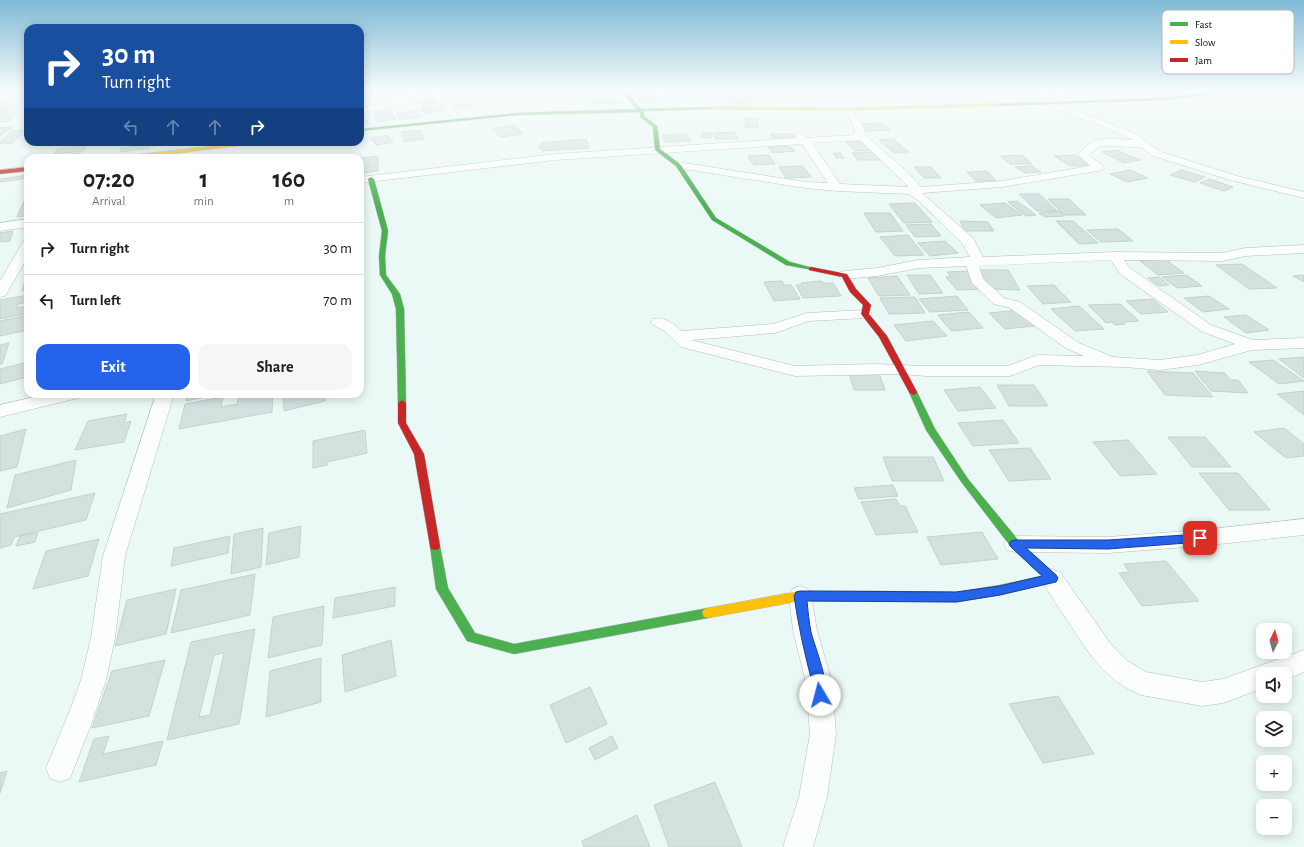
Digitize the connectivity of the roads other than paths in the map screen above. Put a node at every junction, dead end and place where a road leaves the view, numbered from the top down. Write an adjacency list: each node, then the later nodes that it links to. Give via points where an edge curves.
1 (793, 130): 6 (street)
2 (656, 131): 9 (street)
3 (860, 131): 5 (street, via 858,134)
4 (1122, 131): 7 (street)
5 (862, 137): 6 (street); 17 (street, via 902,174)
6 (805, 141): 9 (street); 16 (street)
7 (1144, 144): 17 (street, via 1096,143 1083,155 1099,168 1002,184); 18 (street, via 1149,150 1165,157 1234,178)
8 (213, 146): 10 (street)
9 (658, 150): 11 (street); 14 (street, via 489,164)
10 (175, 154)
11 (678, 166): 16 (street); 25 (street, via 714,219 788,264)
12 (24, 169): 13 (street)
13 (0, 172)
14 (371, 178): 15 (street); 40 (street, via 385,231 383,275 396,294 400,308 402,423 419,454 442,589 471,637 514,649)
15 (364, 179)
16 (837, 188): 17 (street)
17 (915, 191): 24 (street, via 964,238)
18 (1304, 194)
19 (24, 224): 20 (street)
20 (0, 228)
21 (1304, 249): 23 (street, via 1245,252 1223,257)
22 (24, 252): 26 (street)
23 (1115, 256): 24 (street); 31 (street, via 1124,271 1206,328)
24 (975, 261): 25 (street, via 919,264); 32 (street, via 977,280 999,301 1015,305 1073,346)
25 (845, 275): 27 (street, via 853,290 867,305)
26 (0, 293)
27 (865, 314): 29 (street, via 808,317 774,328); 33 (street, via 874,322)
28 (658, 322): 29 (street)
29 (679, 336): 33 (street, via 687,344 795,371)
30 (1304, 343): 31 (street)
31 (1251, 345): 32 (street, via 1198,360 1160,364)
32 (1111, 362): 33 (street, via 1037,360 1010,371)
33 (902, 369): 38 (street, via 931,430 965,481)
34 (54, 398): 36 (street)
35 (164, 398): 44 (street, via 114,556 101,651 85,709)
36 (0, 411)
37 (1304, 527): 38 (street, via 1108,544)
38 (1015, 544): 39 (street)
39 (1052, 578): 40 (street, via 956,597); 43 (street, via 1101,651 1117,668 1141,683 1202,694 1223,692)
40 (800, 596): 45 (street, via 805,630 819,682 823,734 813,797)
41 (1304, 661): 42 (street)
42 (1288, 667)
43 (1256, 679)
44 (60, 768)
45 (798, 847)

